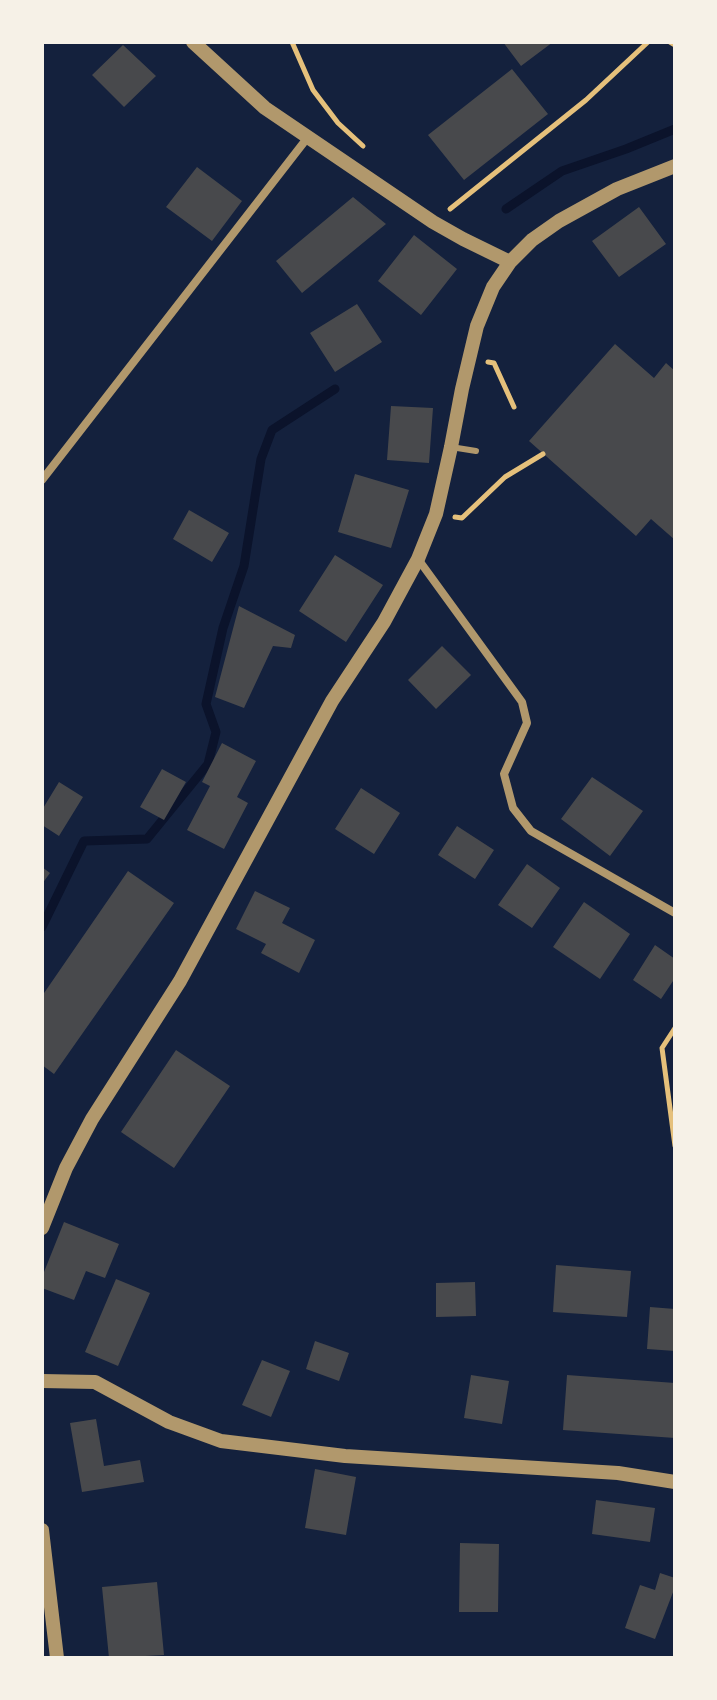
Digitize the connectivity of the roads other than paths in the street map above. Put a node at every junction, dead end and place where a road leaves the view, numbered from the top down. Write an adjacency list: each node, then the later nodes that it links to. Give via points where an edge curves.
1 (193, 42): 2 (street, via 265,108)
2 (308, 137): 4 (street, via 433,222); 7 (street)
3 (675, 166): 4 (street, via 617,189 559,221)
4 (510, 262): 5 (street, via 477,326)
5 (451, 447): 6 (lane); 8 (street, via 436,514)
6 (476, 451)
7 (42, 480)
8 (418, 559): 9 (street, via 522,702 527,723 504,774 513,808 531,831); 10 (street, via 332,701 180,981 92,1119)
9 (675, 913)
10 (42, 1228)
11 (42, 1381): 12 (street, via 95,1382 169,1422 221,1441)
12 (675, 1482)
13 (42, 1530): 14 (street)
14 (57, 1658)

